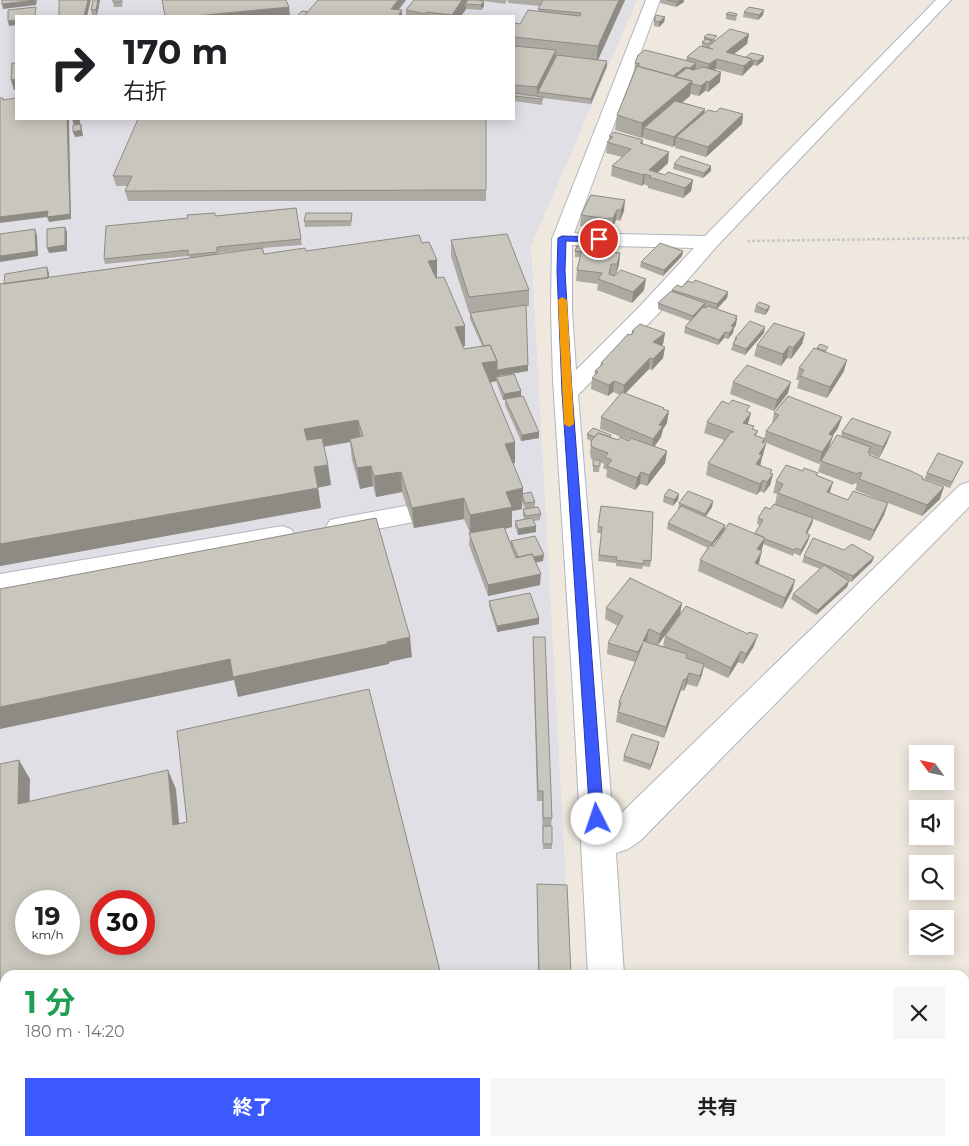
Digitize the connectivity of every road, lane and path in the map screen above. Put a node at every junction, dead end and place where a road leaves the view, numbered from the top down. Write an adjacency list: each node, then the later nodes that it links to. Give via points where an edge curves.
1 (653, 0): 3 (street)
2 (942, 0): 5 (street)
3 (562, 238): 5 (street); 6 (street)
4 (969, 238): 5 (path)
5 (710, 242): 6 (street, via 649,310)
6 (567, 392): 10 (street)
7 (969, 491): 10 (street, via 628,830 616,838)
8 (405, 515): 9 (street)
9 (0, 584)
10 (598, 839): 11 (street)
11 (606, 970)

